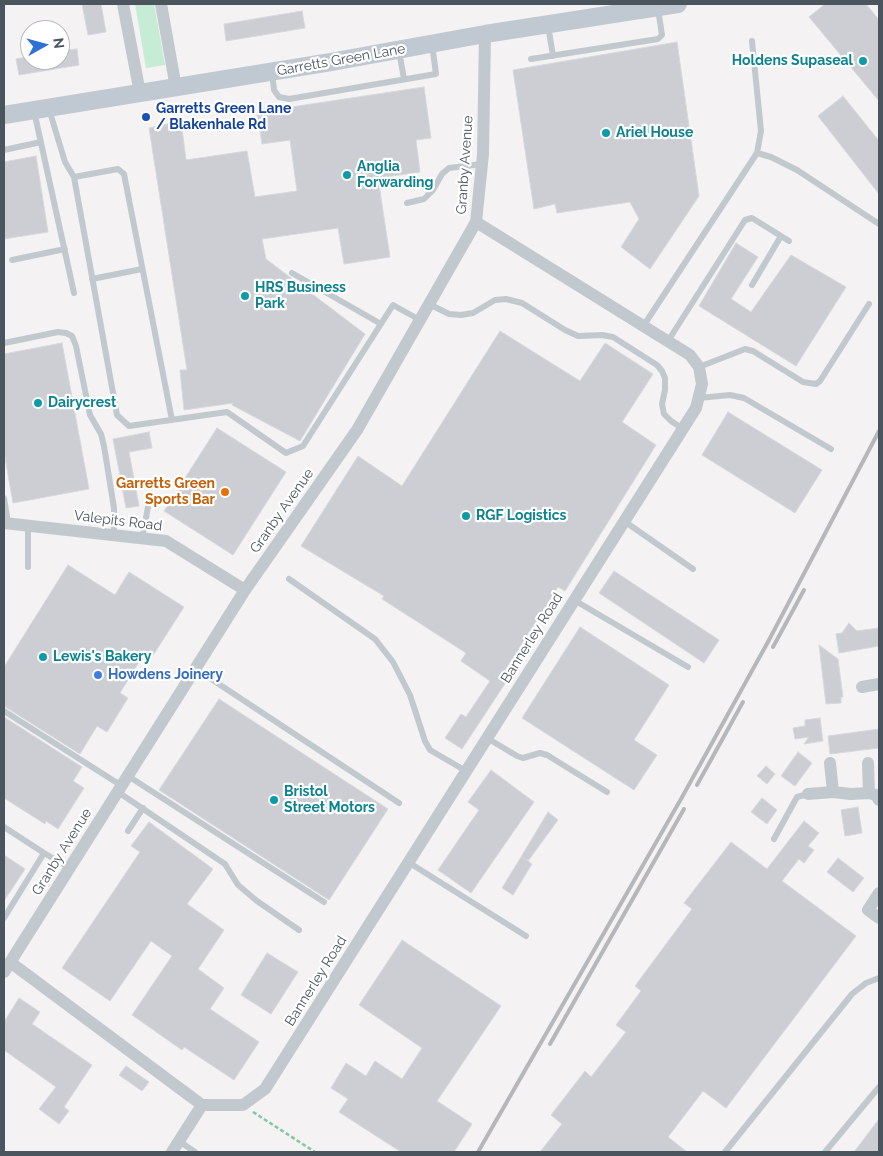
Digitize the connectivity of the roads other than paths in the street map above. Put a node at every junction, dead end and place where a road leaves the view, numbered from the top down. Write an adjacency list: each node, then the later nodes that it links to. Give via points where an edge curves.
1 (123, 4): 15 (street)
2 (161, 4): 14 (street)
3 (678, 4): 4 (street, Garretts Green Lane)
4 (658, 7): 5 (street, Garretts Green Lane); 10 (lane, via 662,35 658,39)
5 (548, 24): 6 (street, Garretts Green Lane); 10 (lane)
6 (485, 34): 8 (street, Garretts Green Lane); 21 (street, Granby Avenue)
7 (752, 41): 20 (lane, via 760,131)
8 (432, 43): 9 (street, Garretts Green Lane); 13 (lane, via 436,74)
9 (398, 50): 12 (street, Garretts Green Lane); 13 (lane)
10 (553, 56): 11 (lane)
11 (531, 59)
12 (272, 72): 13 (lane, via 274,90 279,97 289,99); 14 (street, Garretts Green Lane)
13 (404, 79)
14 (176, 88): 15 (street, Garretts Green Lane)
15 (140, 93): 16 (street, Garretts Green Lane)
16 (42, 109): 17 (street, Garretts Green Lane); 18 (lane); 22 (lane)
17 (4, 115)
18 (41, 142): 19 (lane); 28 (lane)
19 (4, 150)
20 (756, 153): 25 (lane, via 797,170); 39 (lane)
21 (482, 164): 23 (lane, via 449,168 424,199); 24 (street, Granby Avenue)
22 (74, 177): 30 (lane, via 118,169 124,174); 32 (lane)
23 (407, 203)
24 (476, 222): 35 (street, Granby Avenue); 39 (street)
25 (879, 224)
26 (781, 236): 27 (lane); 33 (lane); 40 (lane, via 752,218 745,220)
27 (789, 242)
28 (65, 249): 29 (lane); 34 (lane)
29 (12, 260)
30 (142, 269): 32 (lane); 44 (lane)
31 (292, 273): 38 (lane)
32 (92, 279): 44 (lane, via 117,415 129,426)
33 (752, 285)
34 (74, 293)
35 (429, 304): 37 (street, Granby Avenue); 45 (lane, via 449,314 461,315 474,313 495,300 506,299 522,303 578,336 613,337 662,371 665,378 664,414)
36 (869, 304): 42 (lane, via 816,384 803,382 745,349)
37 (420, 320): 38 (lane, via 393,305); 57 (street, Granby Avenue, via 356,430)
38 (381, 324): 44 (lane, via 303,446 286,453 227,412)
39 (644, 325): 40 (street)
40 (668, 341): 42 (street, via 690,355)
41 (4, 343): 52 (lane, via 58,332 72,336 90,415 102,434 114,508)
42 (699, 367): 43 (street, Bannerley Road, via 702,384)
43 (699, 398): 45 (street, Bannerley Road); 46 (lane, via 730,395 744,398)
44 (172, 420)
45 (683, 429): 49 (street, Bannerley Road)
46 (831, 450)
47 (4, 498): 50 (lane)
48 (148, 507): 53 (lane)
49 (624, 521): 55 (lane); 58 (street, Bannerley Road)
50 (6, 523): 51 (street, Valepits Road)
51 (28, 526): 52 (street, Valepits Road); 54 (lane)
52 (114, 536): 53 (street, Valepits Road)
53 (142, 539): 57 (street, Valepits Road, via 166,541)
54 (28, 567)
55 (693, 569)
56 (289, 579): 67 (lane, via 375,639 393,662 410,695 430,750)
57 (245, 590): 60 (street, Granby Avenue)
58 (574, 600): 59 (lane); 64 (street, Bannerley Road)
59 (688, 667)
60 (196, 669): 68 (street, Granby Avenue); 73 (lane)
61 (879, 684): 62 (street)
62 (862, 687)
63 (4, 710): 68 (lane)
64 (487, 738): 67 (street, Bannerley Road); 69 (lane, via 523,758 540,753 547,755)
65 (868, 763): 72 (street)
66 (830, 764): 70 (street)
67 (466, 771): 79 (street, Bannerley Road)
68 (123, 784): 74 (lane); 80 (street, Granby Avenue); 82 (lane)
69 (607, 792)
70 (833, 792): 71 (street); 72 (street)
71 (808, 794): 77 (lane, via 797,797)
72 (874, 796)
73 (399, 803)
74 (143, 808): 76 (lane); 85 (lane, via 224,864 238,885)
75 (4, 827): 78 (lane)
76 (128, 831)
77 (774, 839)
78 (44, 852): 80 (lane); 83 (lane)
79 (408, 862): 86 (lane); 90 (street, Bannerley Road, via 264,1090 243,1105)
80 (70, 868): 87 (street, Granby Avenue)
81 (879, 893): 84 (street, via 868,910)
82 (324, 902)
83 (4, 918)
84 (879, 918)
85 (299, 930)
86 (526, 936)
87 (7, 967): 90 (street)
88 (879, 978): 93 (lane, via 852,994)
89 (879, 1087): 94 (lane)
90 (202, 1105): 91 (street)
91 (176, 1147): 92 (lane)
92 (195, 1152)
93 (724, 1152)
94 (825, 1152)

